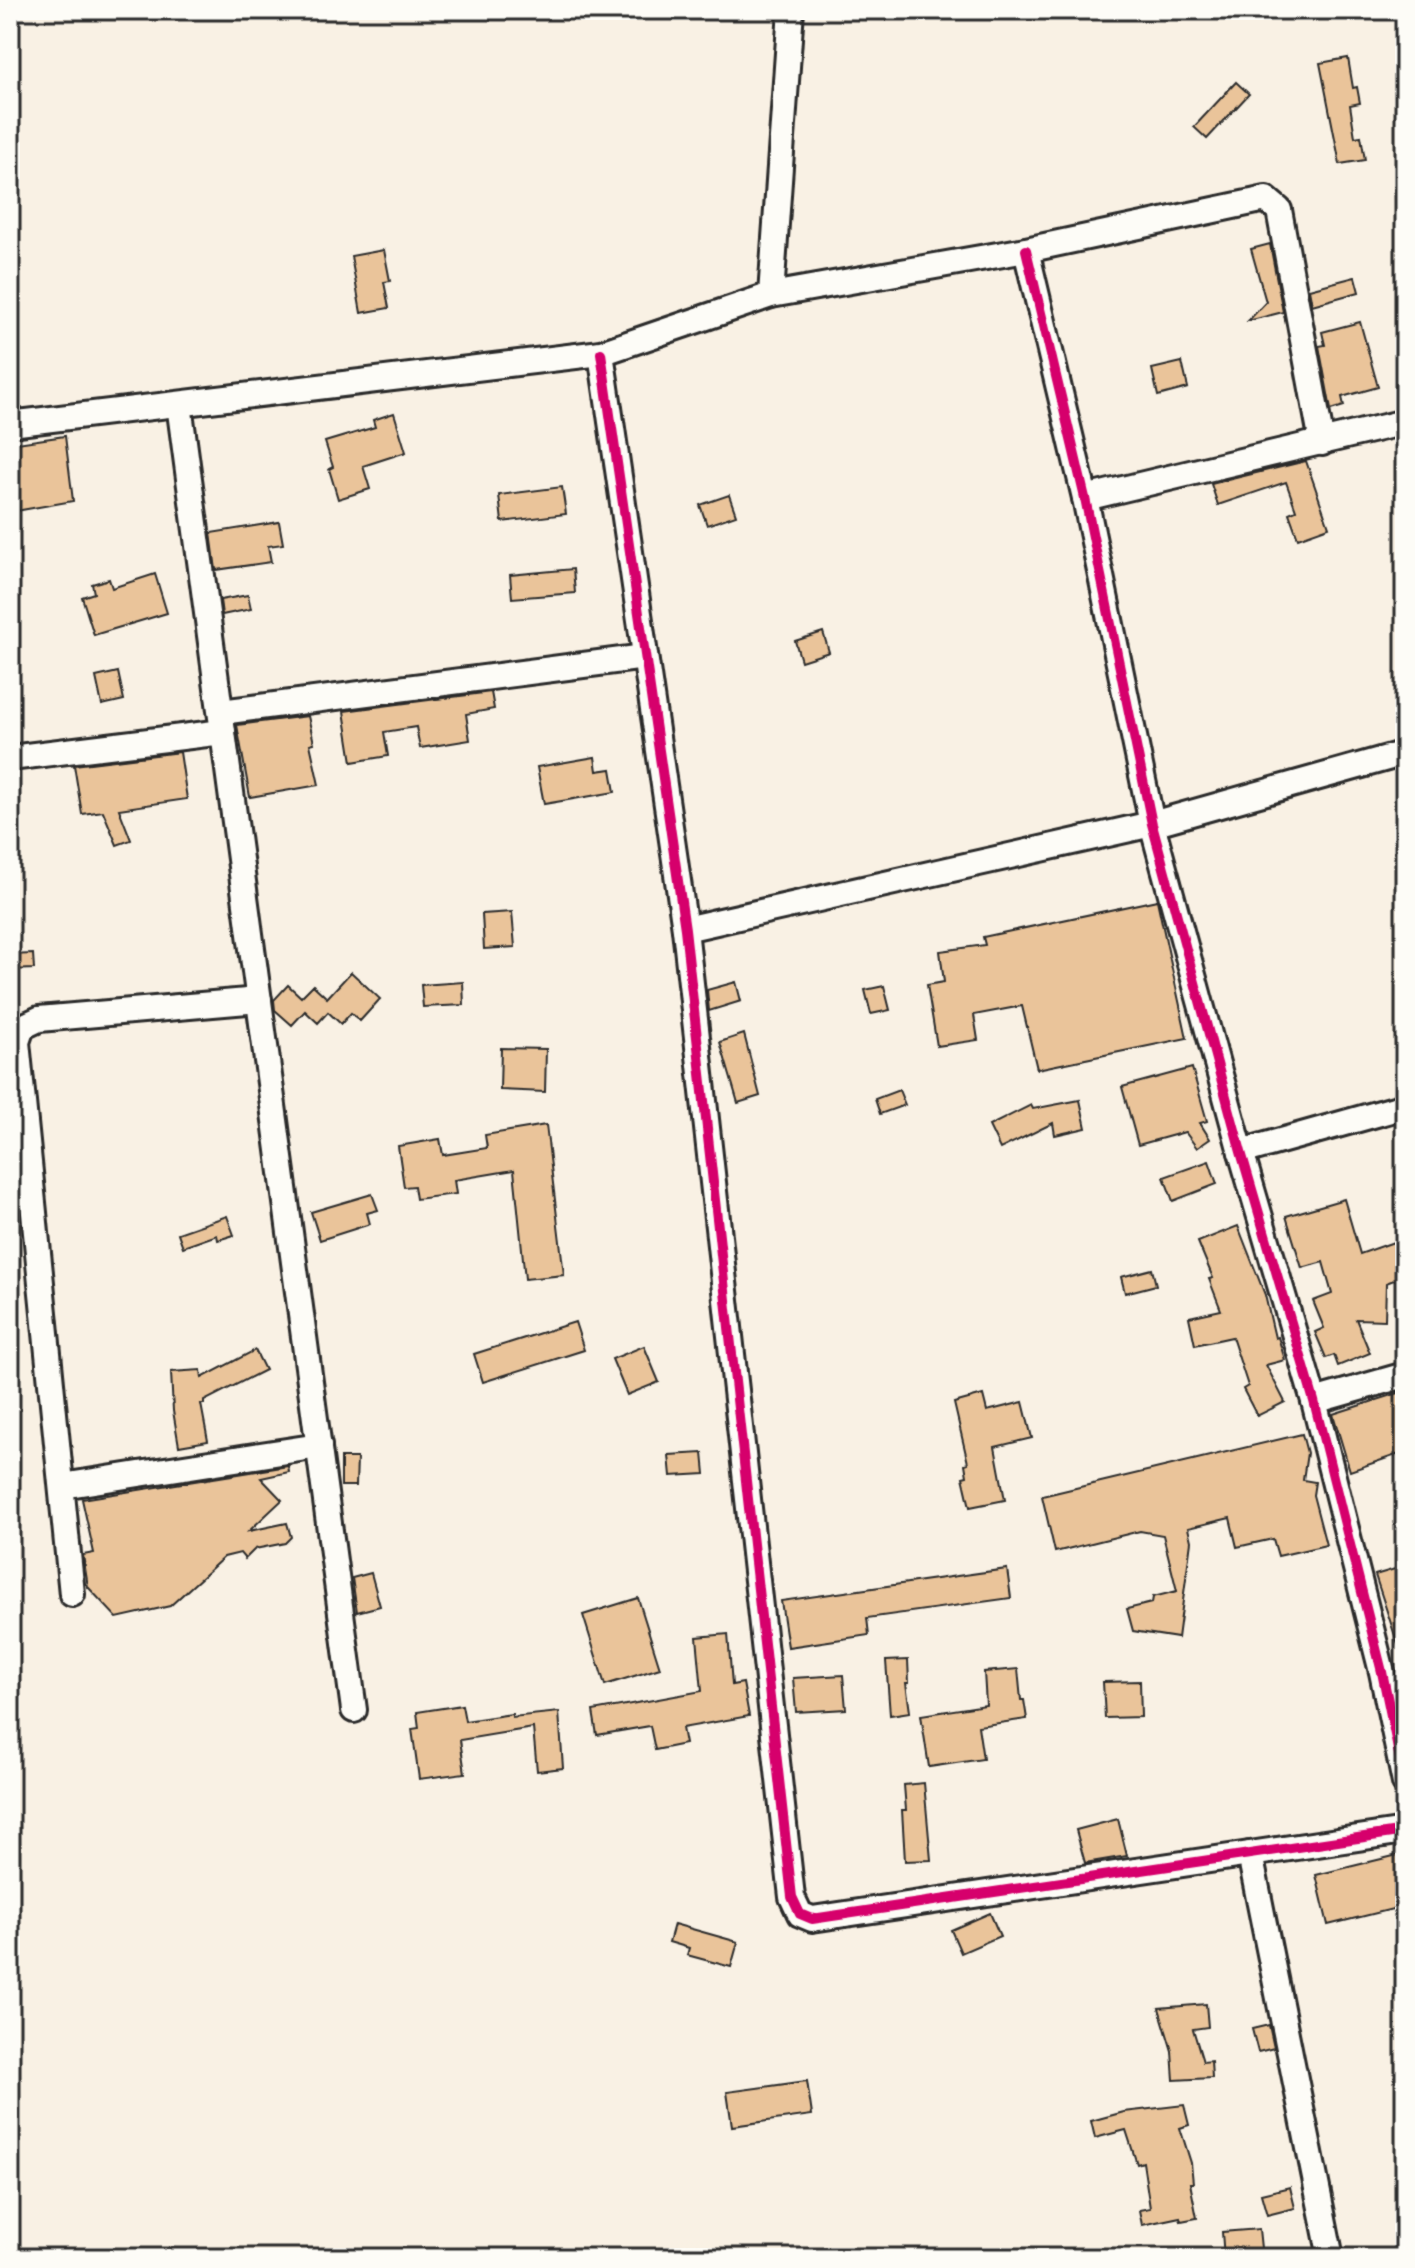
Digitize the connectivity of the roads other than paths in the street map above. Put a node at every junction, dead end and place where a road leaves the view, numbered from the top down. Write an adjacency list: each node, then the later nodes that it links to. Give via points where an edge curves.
1 (791, 10): 3 (street)
2 (1026, 250): 3 (street); 8 (street, via 1266,199 1273,203 1279,210); 9 (street)
3 (771, 295): 4 (street)
4 (601, 353): 5 (street); 10 (street)
5 (179, 404): 7 (street); 11 (street)
6 (1405, 422): 8 (street)
7 (10, 424)
8 (1322, 443): 9 (street)
9 (1085, 498): 14 (street)
10 (645, 657): 11 (street); 15 (street)
11 (222, 722): 13 (street); 16 (street)
12 (1405, 753): 14 (street)
13 (10, 758)
14 (1152, 824): 15 (street); 18 (street)
15 (685, 929): 28 (street, via 792,1897 800,1914 812,1919)
16 (259, 1000): 21 (street); 22 (street, via 39,1019 22,1027 17,1042)
17 (1405, 1106): 18 (street)
18 (1241, 1152): 20 (street)
19 (1405, 1375): 20 (street)
20 (1314, 1401): 24 (street)
21 (319, 1446): 22 (street); 25 (street)
22 (62, 1486): 23 (street)
23 (72, 1594)
24 (1393, 1669): 26 (street)
25 (354, 1710)
26 (1405, 1783)
27 (1405, 1831): 28 (street)
28 (1250, 1854): 29 (street)
29 (1331, 2258)

